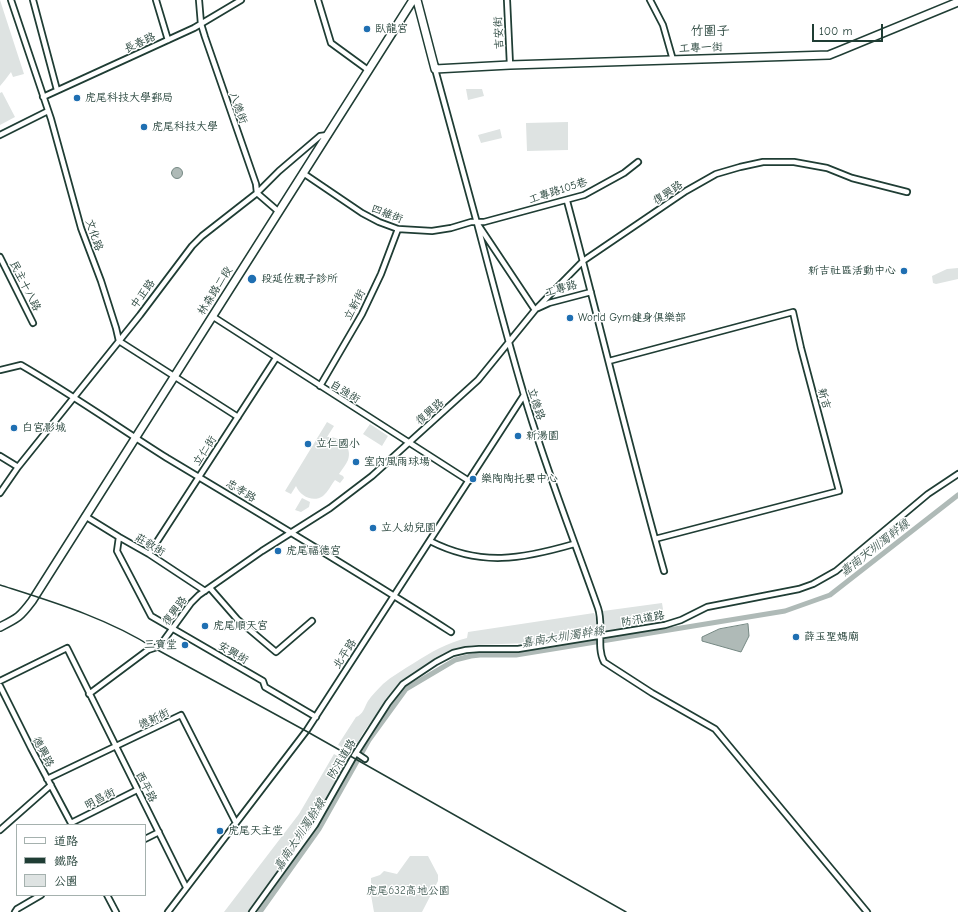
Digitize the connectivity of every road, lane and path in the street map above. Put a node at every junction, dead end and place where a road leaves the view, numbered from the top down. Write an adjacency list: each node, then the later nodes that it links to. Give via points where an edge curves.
1 (11, 0): 19 (street, 文化路)
2 (33, 0): 18 (street)
3 (156, 0): 13 (street)
4 (199, 0): 12 (street, 八德街)
5 (241, 0): 12 (street, 長春路)
6 (318, 0): 17 (street, via 331,43)
7 (413, 0): 17 (main road, 林森路二段)
8 (417, 0): 16 (main road, 工專路)
9 (507, 0): 15 (street, 吉安街)
10 (650, 0): 14 (street, via 664,26)
11 (958, 2): 14 (main road, 工專一街, via 829,55)
12 (201, 24): 13 (street, 長春路); 26 (street, 八德街)
13 (168, 40): 18 (street, 長春路)
14 (673, 60): 15 (main road, 工專一街)
15 (510, 65): 16 (main road, 工專一街)
16 (435, 68): 29 (street, 工專路)
17 (368, 70): 21 (main road, 林森路二段)
18 (57, 90): 19 (street, 長春路)
19 (43, 96): 20 (street, 文化路)
20 (48, 111): 22 (street); 37 (street, 文化路, via 81,228 101,281)
21 (328, 134): 24 (main road, 林森路二段); 26 (street, 中正路, via 320,136)
22 (0, 135)
23 (638, 162): 27 (street, 工專路105巷, via 609,182)
24 (303, 173): 28 (main road, 林森路二段); 30 (street, 四維街, via 362,213)
25 (907, 192): 32 (street, 復興路, via 807,163 763,162 716,174 686,191)
26 (257, 193): 28 (street); 37 (street, 中正路, via 192,246)
27 (567, 201): 29 (street, 工專路105巷); 32 (street)
28 (279, 212): 35 (main road, 林森路二段)
29 (477, 222): 30 (street, 四維街, via 432,230); 34 (street, 工專路); 38 (street, 立德路)
30 (398, 229): 43 (street, 立新街, via 362,314)
31 (0, 258): 36 (street, 民主十八路)
32 (583, 261): 33 (street); 34 (street, 復興路)
33 (591, 292): 34 (street, 工專路, via 549,303); 40 (street, 工專路)
34 (535, 310): 38 (street, 復興路)
35 (212, 316): 39 (street, 自強街); 42 (main road, 林森路二段)
36 (33, 323)
37 (119, 341): 42 (street); 45 (street, 中正路)
38 (509, 342): 44 (street, 立德路); 48 (street, 復興路, via 478,380)
39 (276, 358): 43 (street, 自強街); 46 (street, 立仁街)
40 (609, 361): 58 (street, 工專路); 58 (street, 新吉, via 793,312 840,491)
41 (0, 370): 45 (street, 忠孝路, via 21,365)
42 (174, 377): 46 (street); 47 (main road, 林森路二段)
43 (320, 386): 48 (street, 自強街)
44 (524, 396): 53 (street, 北平路); 60 (street, 立德路)
45 (75, 397): 47 (street, 忠孝路); 50 (street, 中正路)
46 (238, 417): 52 (street, 立仁街)
47 (135, 437): 52 (street, 忠孝路); 55 (main road, 林森路二段)
48 (409, 443): 53 (street, 自強街); 56 (street, 復興路, via 335,504)
49 (0, 456): 50 (street)
50 (18, 467): 54 (street, 中正路)
51 (958, 474): 70 (street, 防汛道路, via 928,494 836,571 813,584 787,592 707,607 665,625)
52 (199, 476): 56 (street, 忠孝路); 61 (street, 立仁街)
53 (469, 481): 59 (street, 北平路)
54 (0, 493)
55 (85, 516): 57 (street, 莊敬街); 67 (main road, 林森路二段, via 22,614)
56 (291, 532): 63 (street, 復興路); 65 (street, 忠孝路)
57 (119, 538): 61 (street, 莊敬街); 68 (street, 安興街, via 118,551 151,616)
58 (655, 539): 62 (street, 工專路)
59 (430, 541): 60 (street, via 456,552 492,558 518,557); 65 (street, 北平路)
60 (574, 544): 70 (street, 立德路, via 598,610)
61 (149, 554): 64 (street, 莊敬街)
62 (664, 571)
63 (210, 588): 64 (street, 復興路); 66 (street, via 237,619 276,652)
64 (205, 591): 68 (street, 復興路, via 191,603)
65 (394, 596): 69 (street, 忠孝路); 74 (street, 北平路)
66 (312, 621)
67 (0, 627)
68 (173, 628): 73 (street, 復興路, via 157,647 148,650); 74 (street, 安興街, via 263,681 265,687)
69 (451, 632)
70 (601, 636): 76 (street, 防汛道路, via 518,649 479,649 453,654 436,662 403,684); 93 (street, 立德路, via 601,657 604,662 715,729)
71 (0, 681): 73 (street, via 66,648)
72 (0, 686): 78 (street, 德興路)
73 (90, 694): 75 (street, 西平路)
74 (316, 717): 81 (street, 北平路)
75 (116, 747): 78 (street, 德新街); 80 (street, 西平路); 81 (street, 德新街, via 182,715)
76 (356, 753): 77 (street); 92 (street, 防汛道路, via 315,825)
77 (366, 759)
78 (47, 779): 79 (street, 德興路)
79 (51, 785): 82 (street, 德興路); 83 (street)
80 (137, 790): 82 (street, 明昌街); 84 (street, 西平路)
81 (236, 823): 86 (street, 北平路)
82 (71, 824)
83 (0, 830)
84 (159, 832): 85 (street); 86 (street, 西平路)
85 (146, 838)
86 (186, 887): 91 (street, 北平路)
87 (39, 896): 89 (street)
88 (108, 896): 90 (street)
89 (15, 912)
90 (116, 912)
91 (168, 912)
92 (252, 912)
93 (866, 912)

